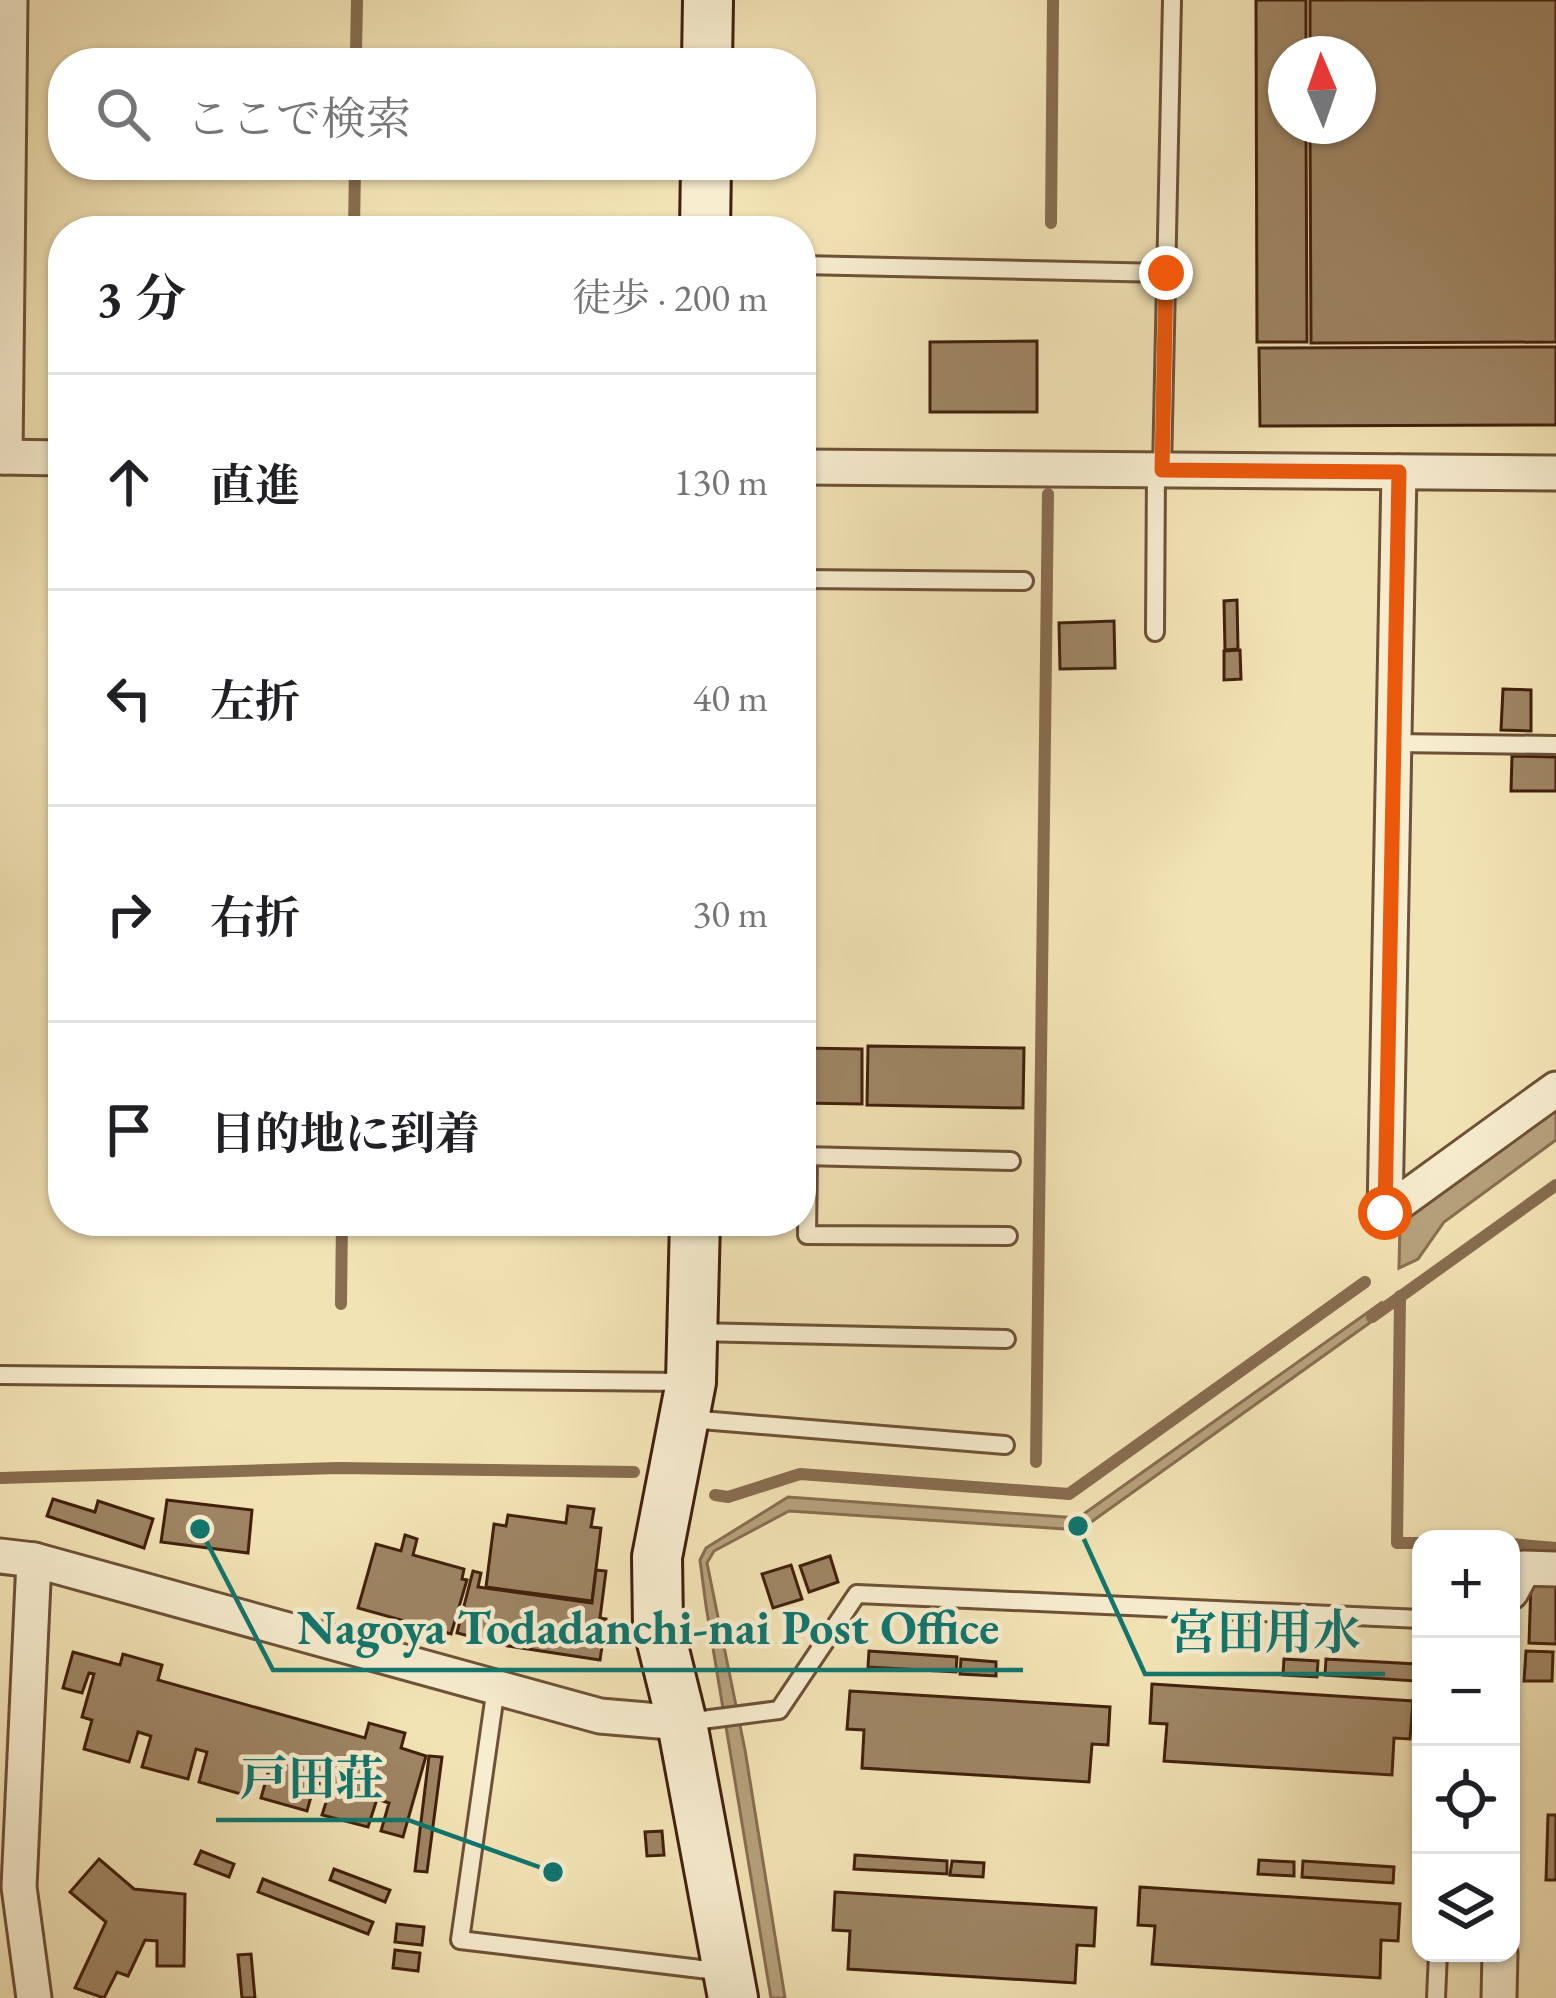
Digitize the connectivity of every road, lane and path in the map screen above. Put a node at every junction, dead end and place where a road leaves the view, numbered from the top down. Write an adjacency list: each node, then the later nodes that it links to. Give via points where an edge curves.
1 (10, 0): 9 (street)
2 (707, 0): 4 (street)
3 (1172, 0): 8 (lane)
4 (707, 48)
5 (706, 180): 6 (street)
6 (705, 216)
7 (816, 265): 8 (lane)
8 (1166, 273): 12 (lane)
9 (2, 457): 10 (street)
10 (48, 458)
11 (816, 467): 12 (street)
12 (1159, 470): 13 (street); 17 (lane)
13 (1399, 472): 14 (street); 18 (street)
14 (1556, 473)
15 (816, 578): 16 (lane)
16 (1024, 580)
17 (1155, 632)
18 (1394, 743): 19 (lane); 20 (street, via 1385,1213)
19 (1556, 745)
20 (1556, 1089)
21 (816, 1156): 22 (lane)
22 (1011, 1161)
23 (816, 1234): 25 (lane)
24 (694, 1236): 26 (street)
25 (1008, 1236)
26 (692, 1332): 27 (lane); 29 (street)
27 (1006, 1339)
28 (0, 1375): 29 (lane)
29 (688, 1401): 30 (lane); 36 (street, via 657,1557 658,1626)
30 (1005, 1445)
31 (17, 1558): 35 (street); 40 (street, via 19,1887)
32 (1556, 1569): 33 (street, via 1524,1568)
33 (1520, 1575)
34 (1412, 1619): 36 (lane, via 857,1594 779,1710)
35 (496, 1688): 36 (street, via 600,1716); 39 (lane, via 460,1940)
36 (696, 1721): 39 (street)
37 (1438, 1962): 41 (lane)
38 (1500, 1962): 42 (street)
39 (730, 1985)
40 (34, 1998)
41 (1436, 1998)
42 (1499, 1998)

